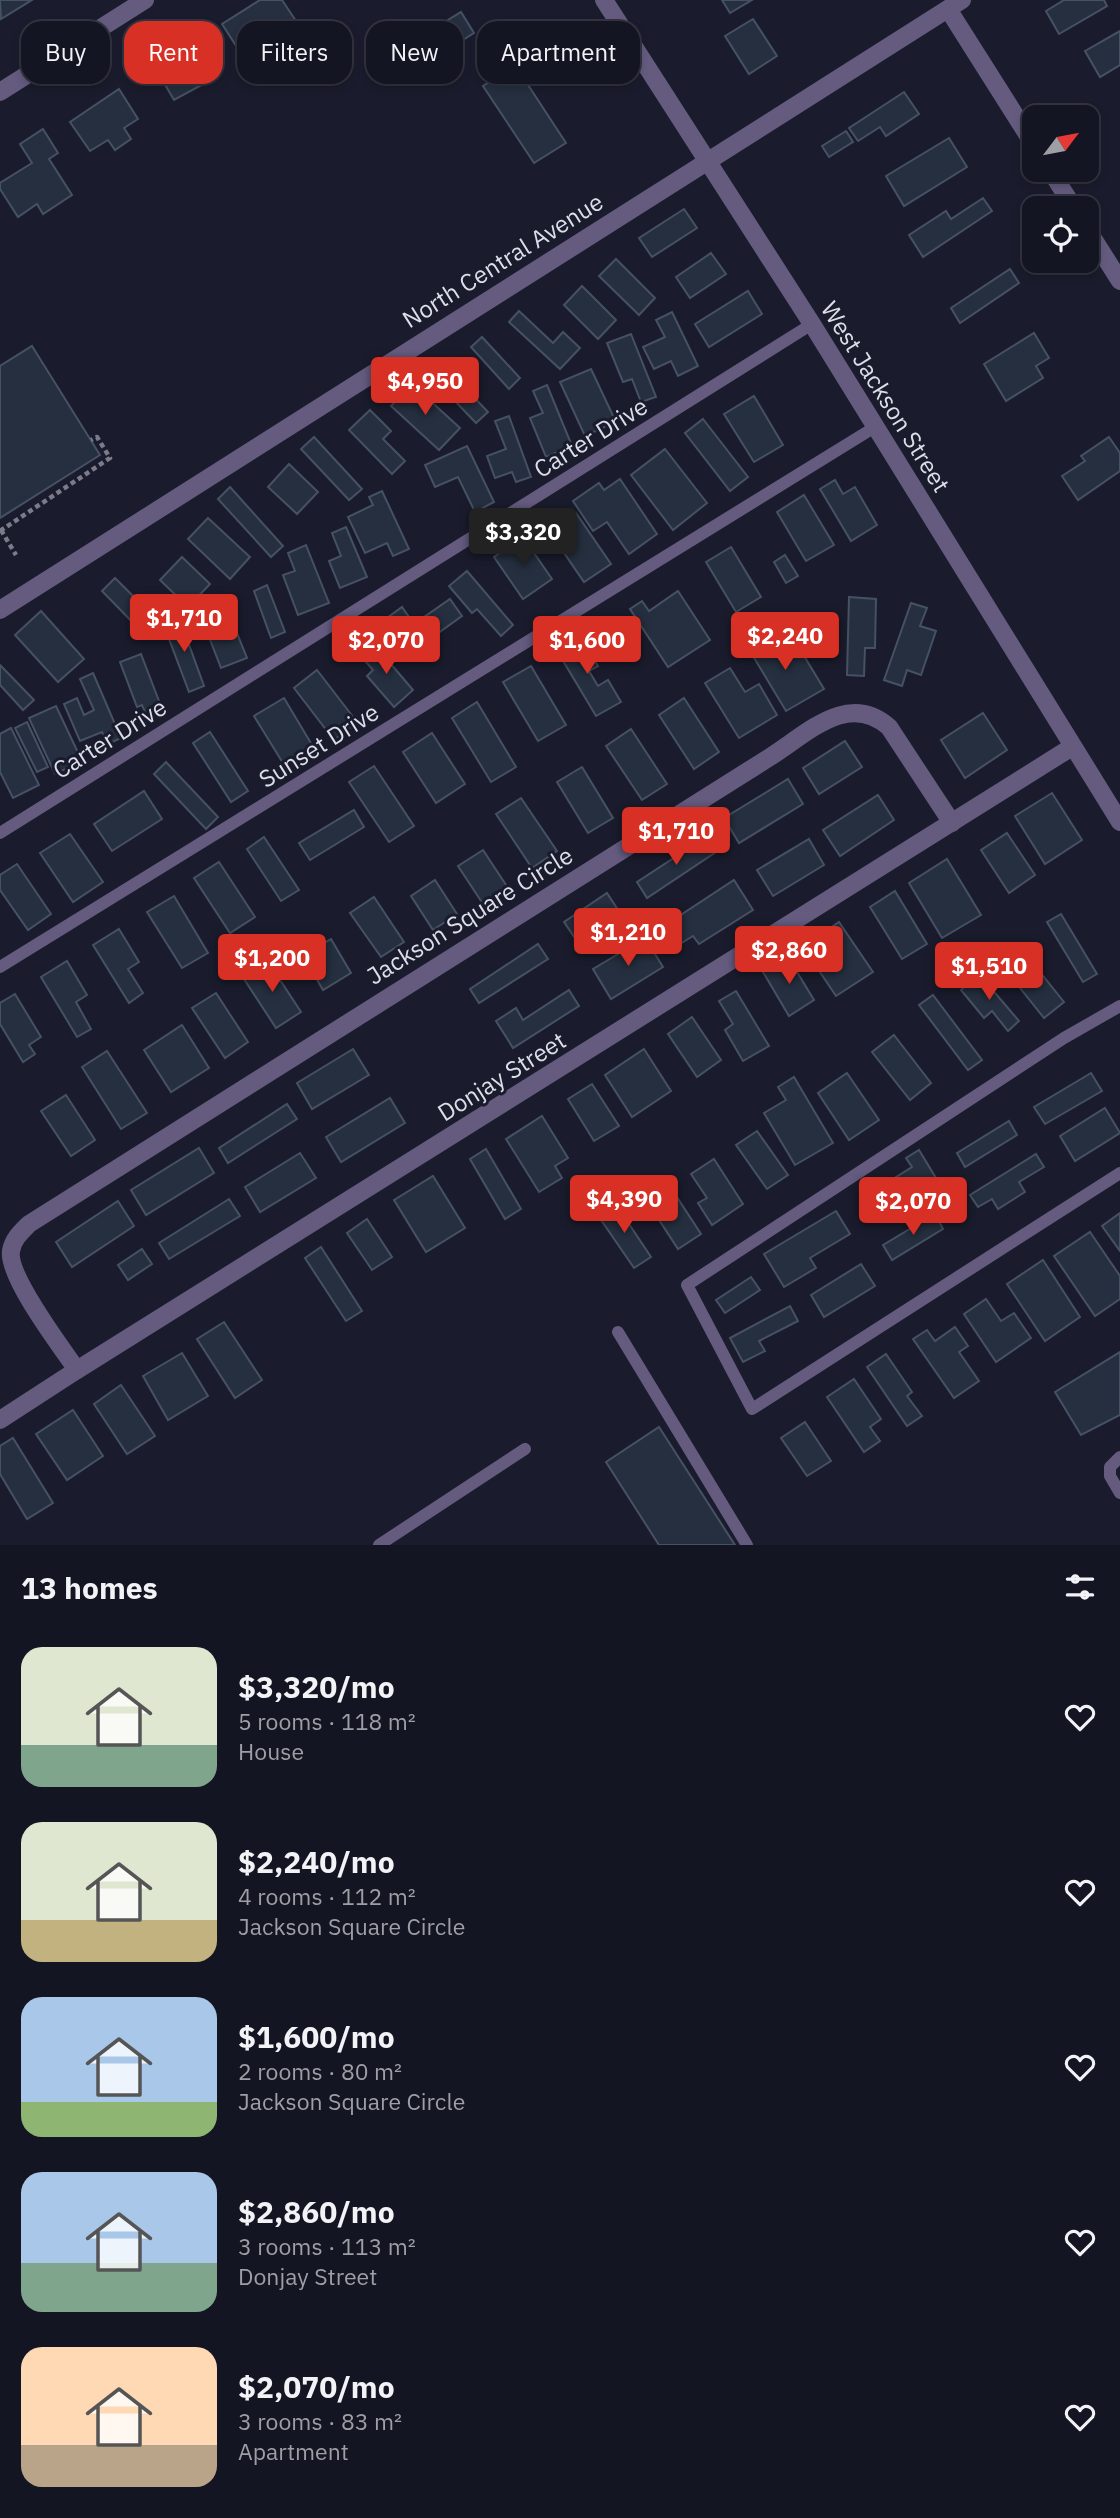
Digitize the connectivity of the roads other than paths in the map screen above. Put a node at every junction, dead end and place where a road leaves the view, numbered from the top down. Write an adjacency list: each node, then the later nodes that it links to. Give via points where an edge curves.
1 (145, 0): 4 (street)
2 (604, 0): 6 (street, West Jackson Street)
3 (955, 4): 5 (street); 6 (street, North Central Avenue)
4 (0, 92)
5 (1022, 124)
6 (706, 160): 9 (street, West Jackson Street); 11 (street, North Central Avenue)
7 (1099, 248): 8 (street)
8 (1120, 281)
9 (812, 324): 10 (street, West Jackson Street); 15 (lane, Carter Drive)
10 (874, 427): 12 (street, West Jackson Street); 16 (lane, Sunset Drive)
11 (0, 610)
12 (1072, 747): 13 (street, West Jackson Street); 14 (street, Donjay Street)
13 (1120, 822)
14 (952, 823): 20 (street, Donjay Street); 20 (street, Jackson Square Circle, via 889,727 877,716 847,712 831,719 29,1224 16,1237 12,1266)
15 (0, 833)
16 (0, 967)
17 (1120, 1006): 18 (lane, via 687,1285 752,1409)
18 (1120, 1173)
19 (618, 1332): 26 (lane)
20 (77, 1370): 21 (street)
21 (0, 1420)
22 (525, 1449): 25 (lane)
23 (1120, 1457): 24 (lane, via 1110,1467 1110,1476)
24 (1120, 1493)
25 (379, 1545)
26 (747, 1545)

